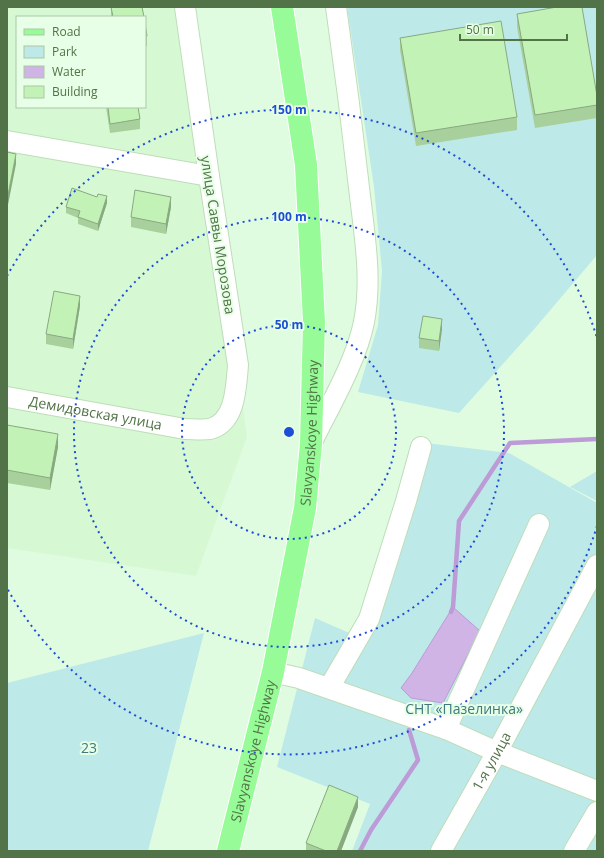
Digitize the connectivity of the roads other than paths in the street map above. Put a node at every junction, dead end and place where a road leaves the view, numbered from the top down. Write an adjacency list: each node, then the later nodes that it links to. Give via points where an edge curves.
1 (185, 7): 5 (street, улица Саввы Морозова)
2 (282, 7): 8 (main road, Slavyanskoye Highway, via 306,165 314,322)
3 (336, 7): 8 (street, via 365,236 367,301 358,342 340,388)
4 (7, 141): 5 (street)
5 (208, 176): 7 (street, улица Саввы Морозова, via 238,365 235,395 228,415 221,424 209,429)
6 (7, 398): 7 (street, Демидовская улица)
7 (185, 429)
8 (311, 444): 12 (main road, Slavyanskoye Highway, via 305,508)
9 (421, 447): 13 (street, via 369,619)
10 (539, 524): 14 (street)
11 (597, 565): 15 (street, 1-я улица)
12 (273, 672): 13 (street); 18 (main road, Slavyanskoye Highway)
13 (329, 688): 14 (street)
14 (446, 729): 15 (street)
15 (498, 752): 16 (street); 19 (street, 1-я улица)
16 (597, 791)
17 (597, 812): 20 (street)
18 (228, 851)
19 (441, 851)
20 (574, 851)

